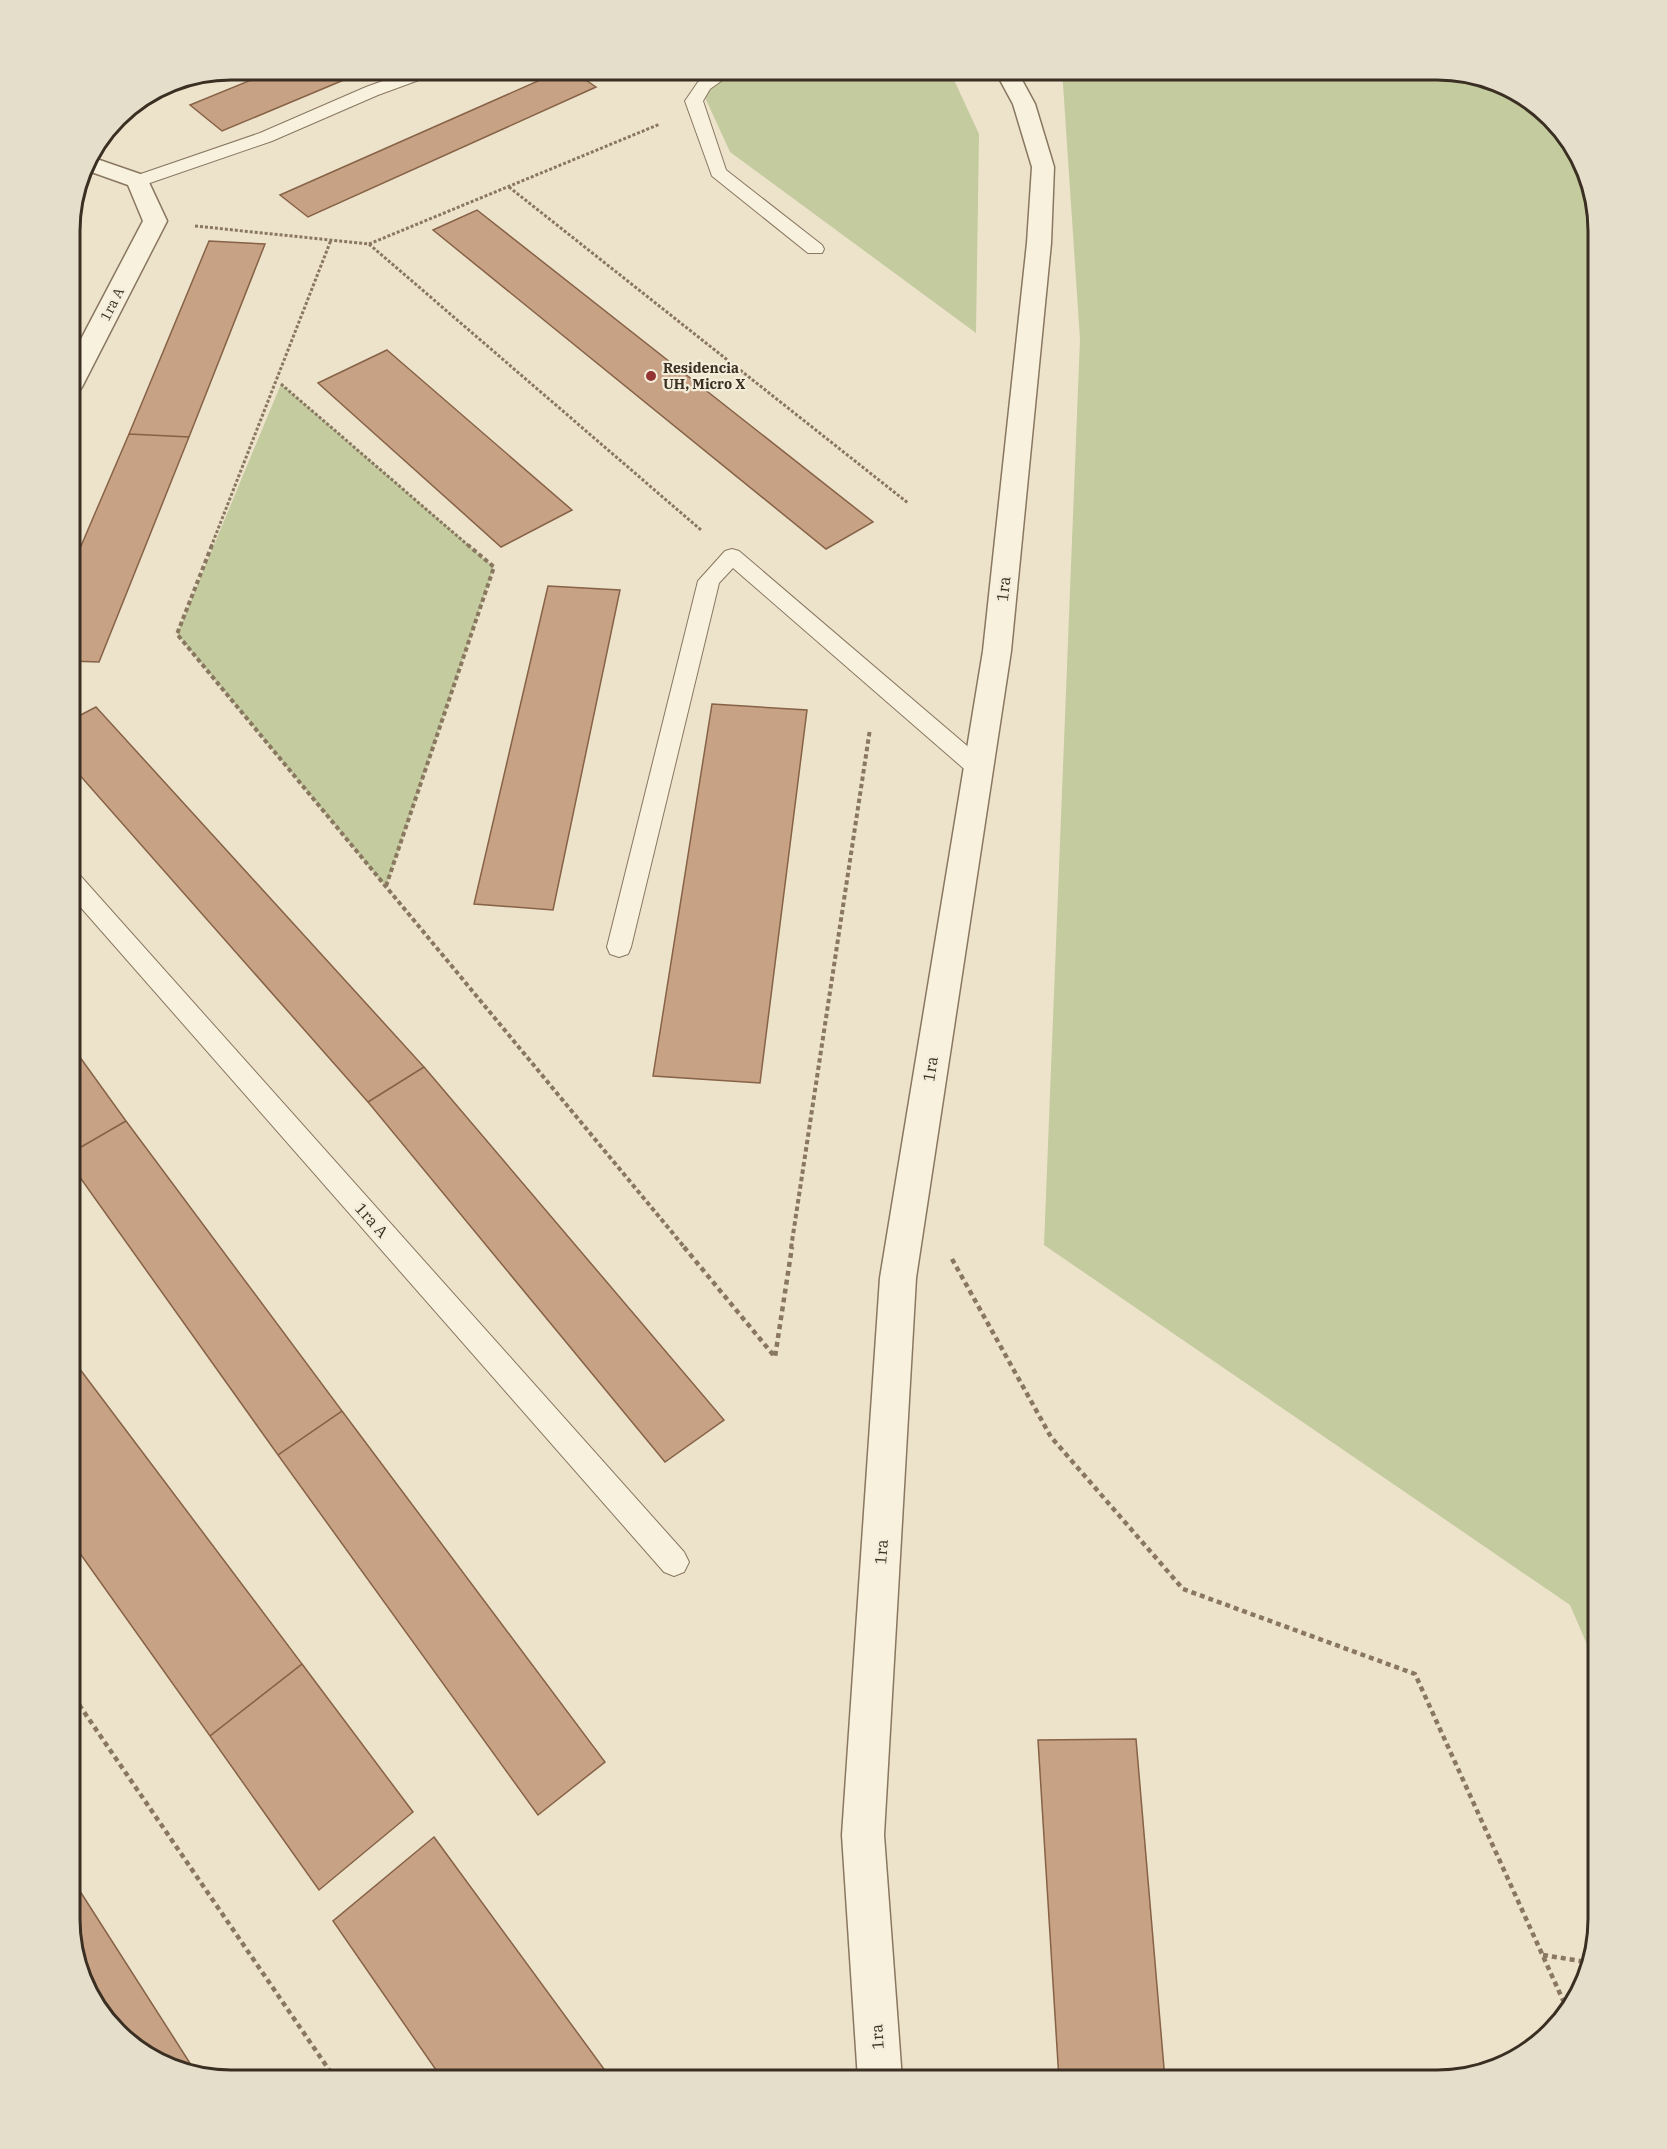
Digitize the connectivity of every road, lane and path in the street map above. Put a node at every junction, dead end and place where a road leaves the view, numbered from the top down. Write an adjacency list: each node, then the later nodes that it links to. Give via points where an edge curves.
1 (404, 79): 6 (lane, via 266,137)
2 (710, 79): 4 (lane, via 697,90)
3 (1011, 80): 17 (street, 1ra, via 1024,104 1043,167 1039,243 997,651)
4 (695, 110): 7 (path); 11 (lane, via 718,172)
5 (94, 165): 6 (street)
6 (138, 181): 8 (street)
7 (509, 187): 10 (path); 14 (path)
8 (155, 221): 9 (path); 12 (street, 1ra A)
9 (331, 240): 10 (path); 18 (path, via 177,634)
10 (369, 244): 15 (path)
11 (815, 249)
12 (80, 366)
13 (281, 384): 18 (path, via 494,567)
14 (908, 503)
15 (732, 556): 16 (lane); 20 (lane, via 709,581)
16 (877, 681): 17 (lane); 18 (path, via 775,1357)
17 (978, 768): 21 (street, 1ra)
18 (386, 887)
19 (80, 890): 22 (lane, 1ra A)
20 (619, 947)
21 (912, 1187): 24 (path, via 1051,1437 1183,1590 1415,1674); 28 (street, 1ra, via 898,1278 863,1835)
22 (674, 1562)
23 (80, 1706): 27 (path)
24 (1543, 1955): 25 (path); 26 (path)
25 (1581, 1961)
26 (1563, 2000)
27 (329, 2070)
28 (879, 2070)

